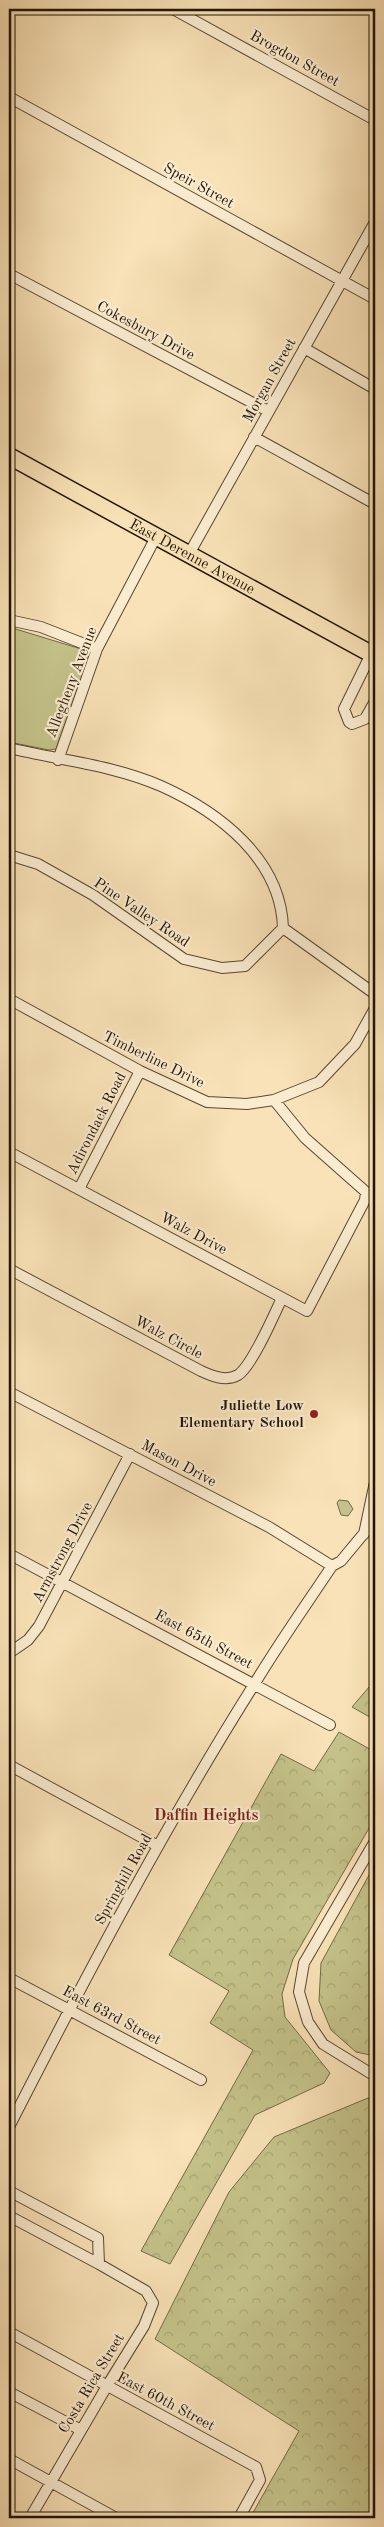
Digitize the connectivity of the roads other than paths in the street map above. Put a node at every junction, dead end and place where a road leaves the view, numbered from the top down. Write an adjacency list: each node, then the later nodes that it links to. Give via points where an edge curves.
1 (174, 9): 3 (street, Brogdon Street)
2 (9, 97): 6 (street, Speir Street)
3 (375, 120)
4 (375, 222): 6 (street, Morgan Street)
5 (9, 274): 10 (street, Cokesbury Drive)
6 (342, 281): 7 (street, Speir Street); 8 (street, Morgan Street)
7 (375, 299)
8 (304, 348): 9 (street); 10 (street, Morgan Street)
9 (375, 389)
10 (268, 412): 11 (street, Morgan Street)
11 (254, 437): 13 (street); 15 (street, Morgan Street)
12 (9, 456): 14 (main road, East Derenne Avenue)
13 (375, 504)
14 (156, 537): 15 (main road, East Derenne Avenue); 17 (street, Allegheny Avenue)
15 (189, 554): 18 (main road, East Derenne Avenue)
16 (9, 620): 17 (street, via 41,627)
17 (97, 649): 21 (street, Allegheny Avenue)
18 (373, 655): 19 (street, via 344,709 349,722 352,724 364,719)
19 (375, 701)
20 (9, 748): 21 (street)
21 (58, 760): 23 (street, via 96,766 159,785 190,801 232,830 259,858 272,878 284,916)
22 (9, 855): 23 (street, Pine Valley Road, via 38,864 93,895 184,960 222,968 245,966)
23 (283, 928): 24 (street)
24 (375, 994)
25 (9, 1000): 27 (street, Timberline Drive)
26 (375, 1008): 28 (street, Timberline Drive, via 355,1044 319,1082)
27 (140, 1071): 28 (street, Timberline Drive, via 207,1102 247,1104); 30 (street, Adirondack Road)
28 (274, 1100): 32 (street, Walz Drive, via 304,1138 366,1192 365,1200 307,1311)
29 (9, 1152): 30 (street, Walz Drive)
30 (79, 1189): 32 (street, Walz Drive)
31 (9, 1269): 32 (street, Walz Circle, via 196,1368 225,1379 238,1375 247,1366)
32 (282, 1298)
33 (9, 1392): 34 (street, Mason Drive)
34 (130, 1454): 39 (street, Mason Drive, via 268,1527); 40 (street, Armstrong Drive)
35 (375, 1482): 37 (street, Springhill Road)
36 (375, 1520): 37 (street, Springhill Road)
37 (364, 1534): 39 (street, Springhill Road, via 341,1561)
38 (9, 1554): 40 (street, East 65th Street)
39 (332, 1566): 42 (street, Springhill Road)
40 (63, 1582): 41 (street, Armstrong Drive, via 39,1626 28,1640); 42 (street, East 65th Street)
41 (9, 1653)
42 (254, 1683): 43 (street, East 65th Street); 46 (street, Springhill Road)
43 (330, 1725)
44 (9, 1765): 46 (street)
45 (375, 1841): 49 (street, via 304,1963 299,1992 308,2022 323,2044)
46 (158, 1846): 48 (street, Springhill Road)
47 (9, 1978): 48 (street, East 63rd Street)
48 (69, 2009): 50 (street, East 63rd Street); 51 (street, Springhill Road)
49 (375, 2076)
50 (201, 2080)
51 (9, 2126)
52 (9, 2191): 54 (street, via 98,2238)
53 (9, 2216): 54 (street)
54 (100, 2264): 56 (street, Costa Rica Street, via 146,2291 153,2303 144,2326)
55 (9, 2332): 56 (street, East 60th Street)
56 (106, 2386): 58 (street, Costa Rica Street); 63 (street, East 60th Street, via 256,2467 260,2480)
57 (9, 2392): 58 (street)
58 (80, 2430): 60 (street, Costa Rica Street)
59 (9, 2458): 60 (street)
60 (50, 2481): 61 (street, Costa Rica Street); 62 (street)
61 (30, 2518)
62 (116, 2518)
63 (239, 2518)

